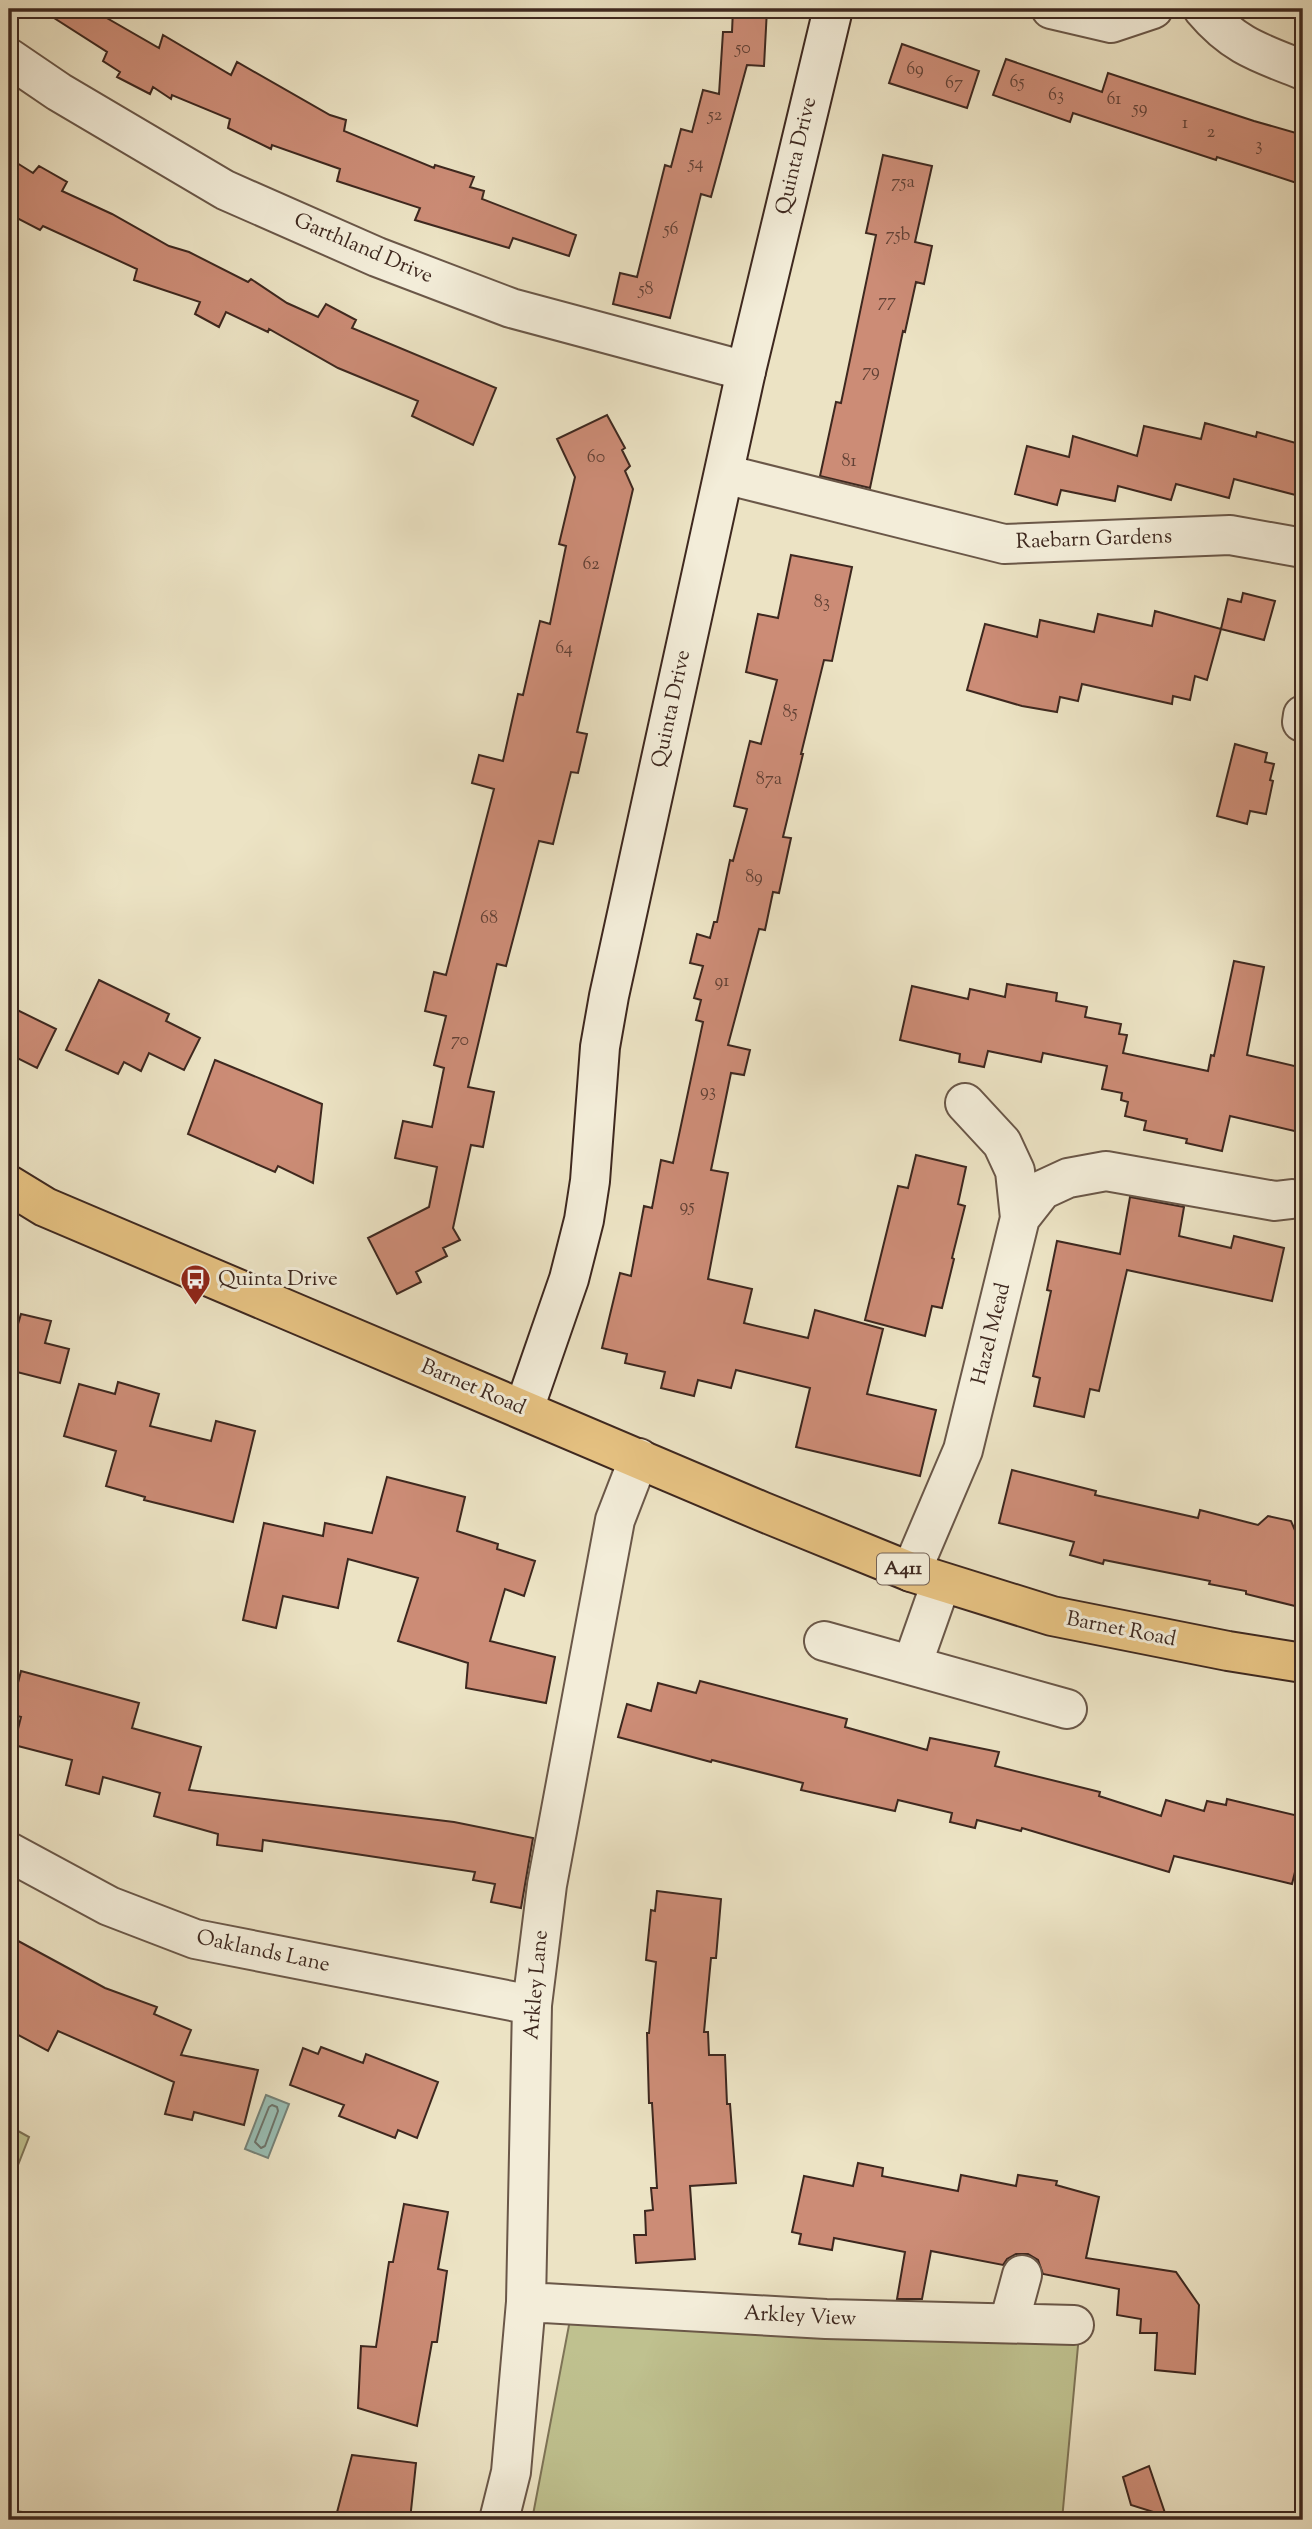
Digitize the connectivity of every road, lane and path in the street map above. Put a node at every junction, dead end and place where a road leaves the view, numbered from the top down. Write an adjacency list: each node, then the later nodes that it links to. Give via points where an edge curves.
1 (833, 9): 7 (street, Quinta Drive)
2 (1051, 9): 3 (street, via 1111,23)
3 (1153, 9)
4 (1203, 9): 6 (street, via 1228,36)
5 (9, 58): 7 (street, Garthland Drive, via 225,190 377,257 511,309)
6 (1303, 69)
7 (746, 371): 8 (street, Quinta Drive)
8 (724, 474): 9 (street, Raebarn Gardens, via 1004,544 1230,535); 14 (street, Quinta Drive, via 609,996 584,1220 569,1279)
9 (1303, 548)
10 (965, 1103): 13 (street, Hazel Mead, via 1002,1143 1015,1171)
11 (9, 1185): 14 (main road, Barnet Road / A411, via 45,1207)
12 (1292, 1199): 13 (street, via 1275,1201 1106,1171 1068,1178 1042,1190)
13 (1020, 1218): 16 (street, Hazel Mead, via 963,1450)
14 (524, 1409): 15 (main road, Barnet Road / A411)
15 (639, 1458): 16 (main road, Barnet Road / A411); 22 (street, Arkley Lane, via 615,1520 547,1885)
16 (926, 1577): 18 (main road, Barnet Road / A411, via 1052,1616); 19 (street)
17 (824, 1641): 19 (street)
18 (1303, 1662)
19 (912, 1665): 20 (street)
20 (1067, 1709)
21 (9, 1852): 22 (street, Oaklands Lane, via 110,1906 195,1939)
22 (532, 2005): 24 (street, Arkley Lane)
23 (1022, 2275): 25 (street)
24 (526, 2302): 25 (street, Arkley View, via 826,2319); 27 (street, Arkley Lane, via 511,2472)
25 (1009, 2323): 26 (street, Arkley View)
26 (1074, 2325)
27 (499, 2520)

